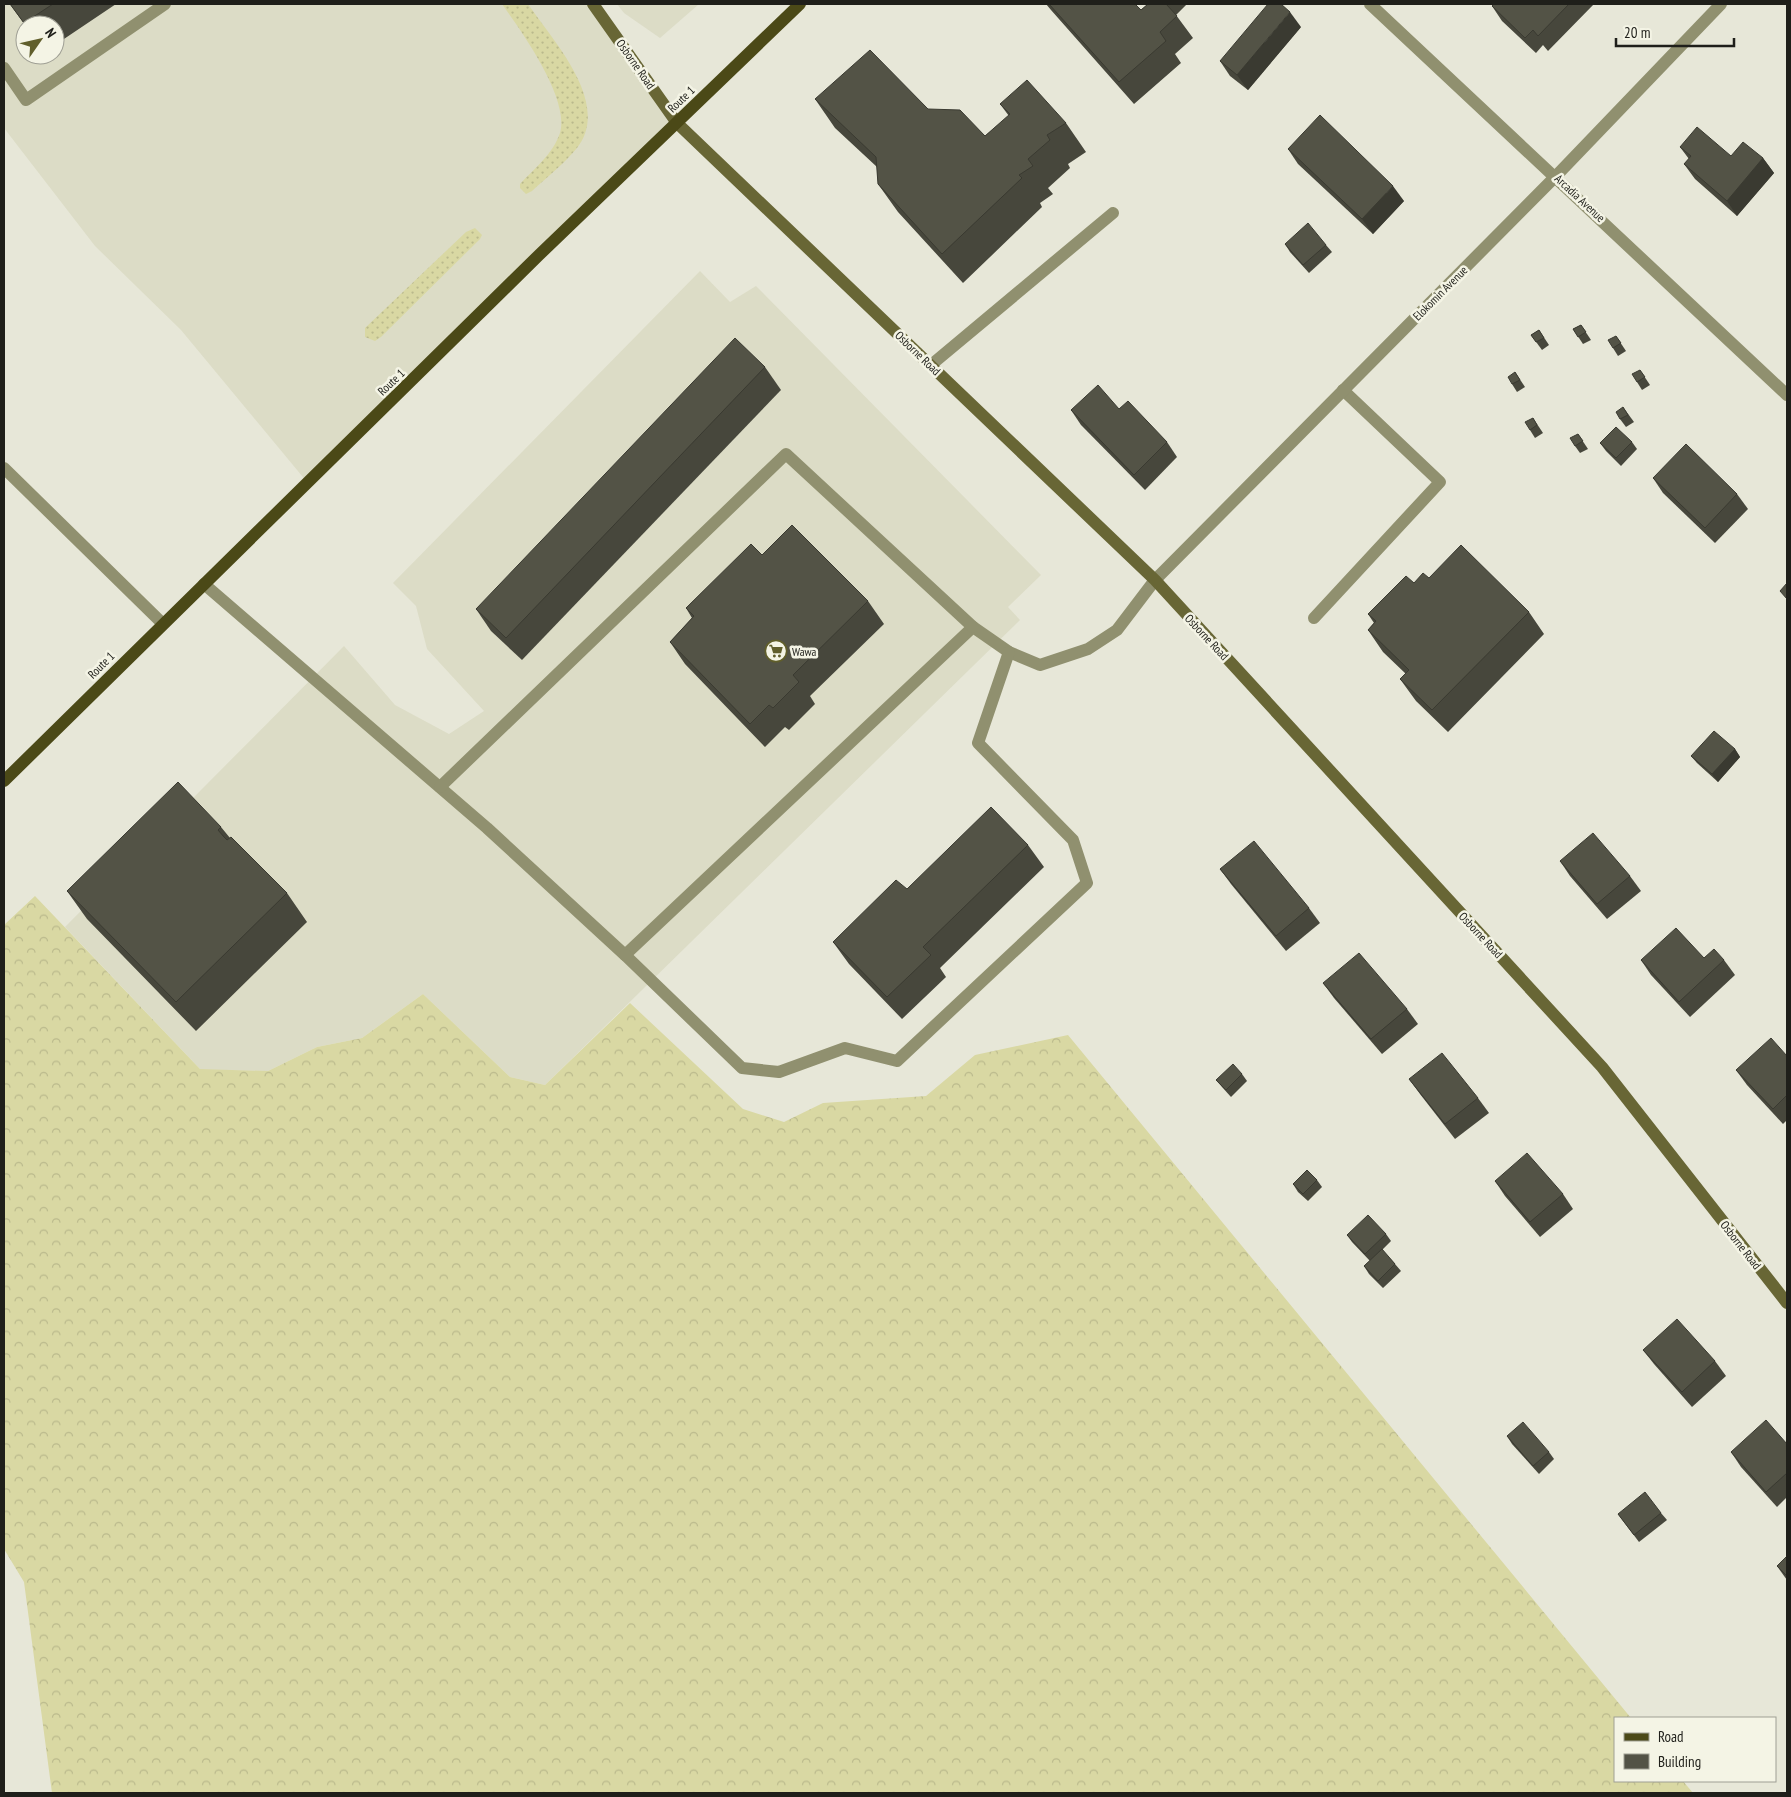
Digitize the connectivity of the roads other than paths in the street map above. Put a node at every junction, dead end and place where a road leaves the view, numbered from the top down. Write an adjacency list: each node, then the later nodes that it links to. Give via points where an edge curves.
1 (165, 4): 6 (street, via 26,100)
2 (593, 4): 7 (street, Osborne Road)
3 (800, 4): 7 (main road, Route 1)
4 (1370, 4): 8 (street, Arcadia Avenue)
5 (1721, 4): 8 (street, Elokomin Avenue)
6 (4, 68)
7 (677, 123): 10 (street, Osborne Road); 15 (main road, Route 1)
8 (1556, 176): 11 (street, Elokomin Avenue); 12 (street, Arcadia Avenue)
9 (1113, 212): 10 (street)
10 (931, 366): 14 (street, Osborne Road)
11 (1343, 390): 14 (street, Elokomin Avenue); 16 (street, via 1440,482)
12 (1787, 395)
13 (4, 468): 17 (street)
14 (1156, 580): 19 (street, Elokomin Avenue, via 1117,630 1088,649 1040,665); 23 (street, Osborne Road, via 1602,1067)
15 (204, 584): 17 (main road, Route 1); 21 (street)
16 (1314, 618)
17 (162, 623): 20 (main road, Route 1)
18 (973, 627): 19 (street, Elokomin Avenue); 21 (street, Elokomin Avenue, via 786,454); 22 (street)
19 (1009, 652): 22 (street, via 978,742 1073,840 1087,884 897,1060 844,1048 779,1072 742,1068)
20 (4, 781)
21 (440, 787): 22 (street)
22 (625, 955)
23 (1787, 1303)

